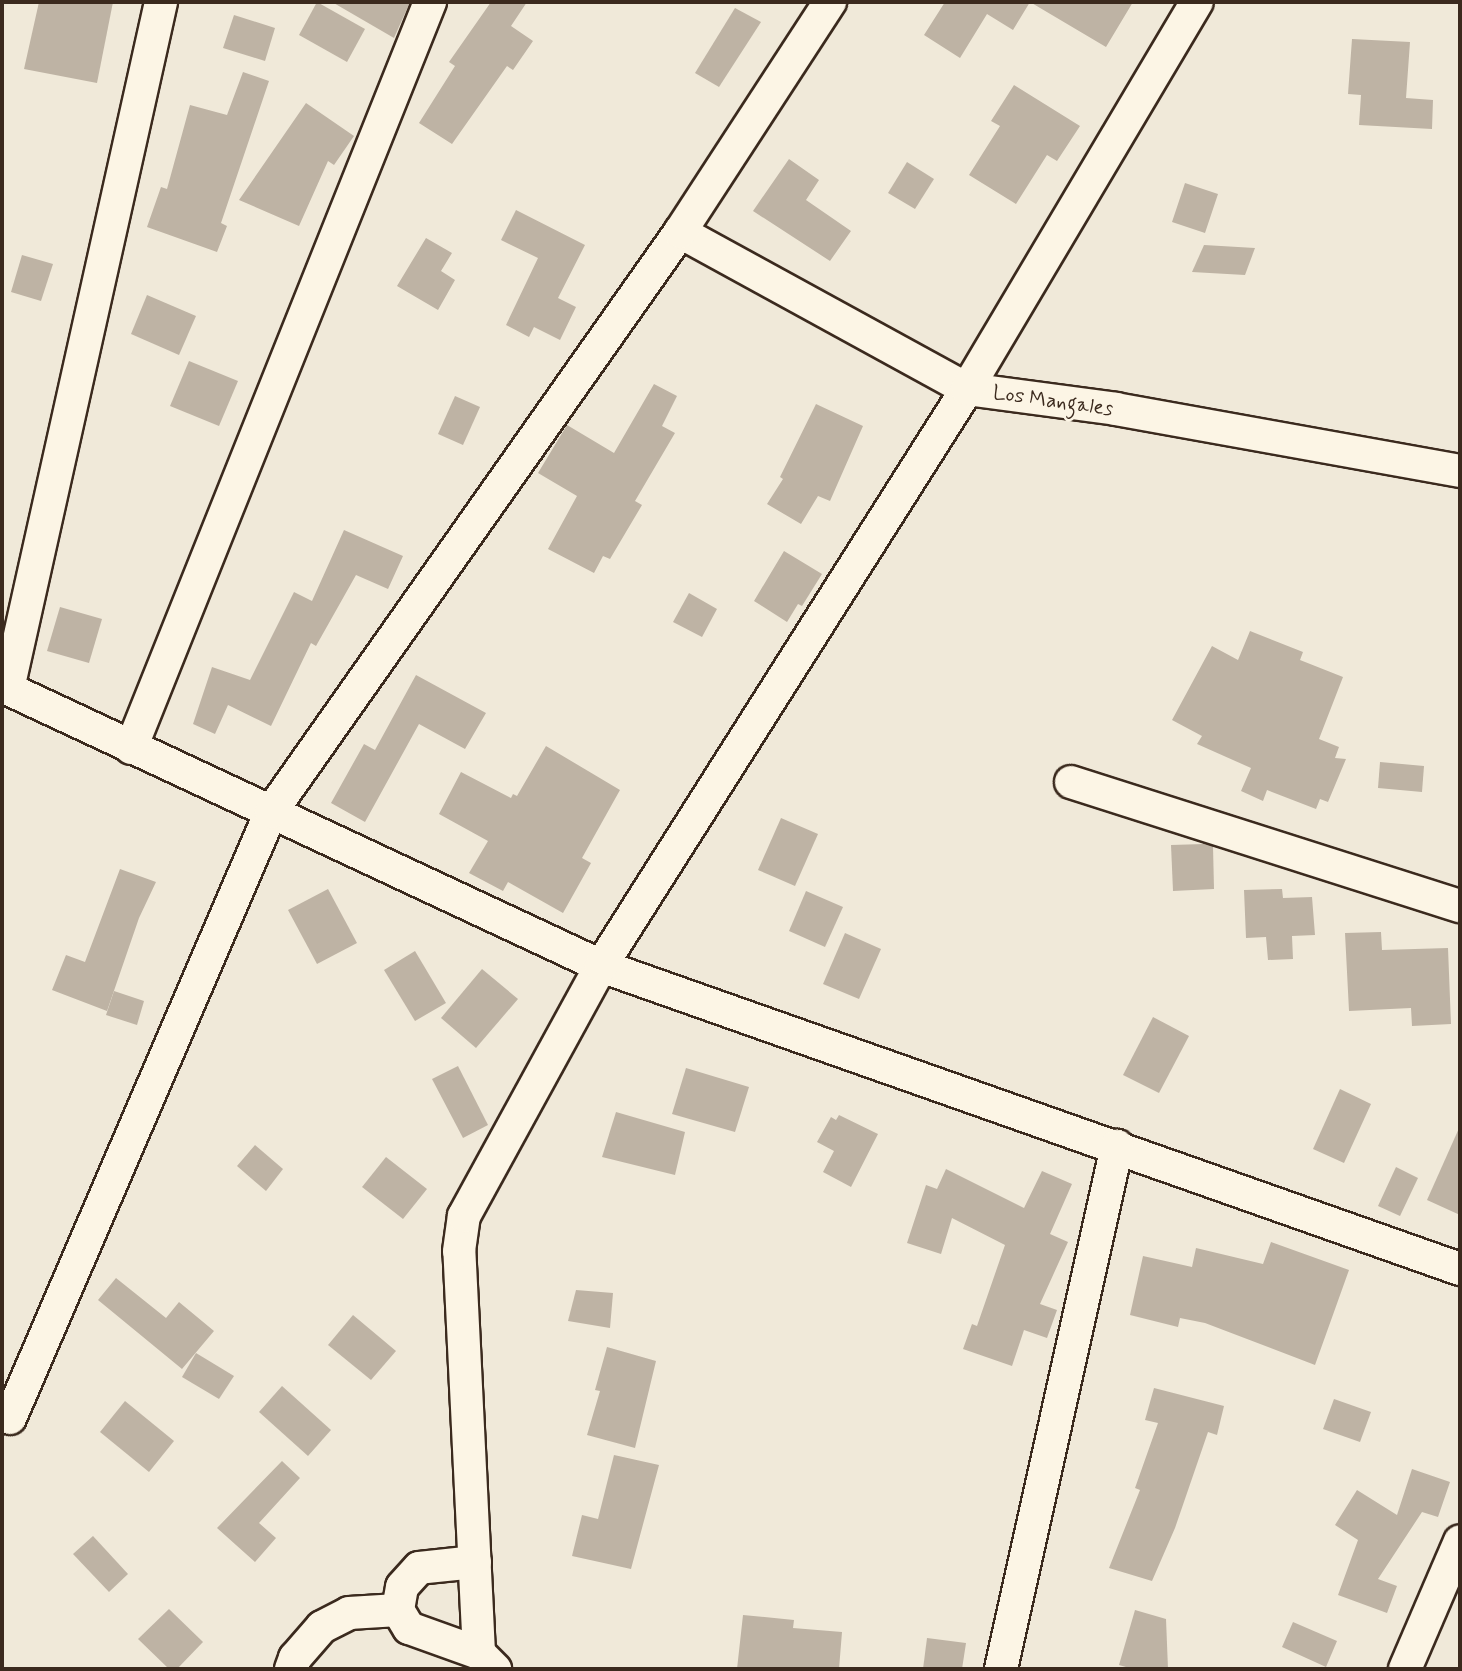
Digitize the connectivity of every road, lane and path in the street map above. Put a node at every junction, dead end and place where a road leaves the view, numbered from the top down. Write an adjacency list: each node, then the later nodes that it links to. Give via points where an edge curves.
1 (161, 2): 8 (street)
2 (430, 2): 9 (street)
3 (830, 2): 5 (street)
4 (1197, 2): 6 (street)
5 (680, 232): 6 (street, Los Mangales); 11 (street)
6 (967, 389): 7 (street, Los Mangales, via 1116,409); 13 (street)
7 (1460, 471)
8 (5, 688): 9 (street)
9 (131, 748): 11 (street)
10 (1070, 782): 12 (street)
11 (271, 813): 13 (street); 16 (street)
12 (1460, 906)
13 (601, 966): 14 (street); 18 (street, via 464,1216 459,1251)
14 (1117, 1146): 15 (street); 22 (street)
15 (1460, 1269)
16 (10, 1418)
17 (1460, 1541): 23 (street)
18 (475, 1562): 19 (street, via 419,1568 402,1587); 20 (street)
19 (398, 1611): 20 (street, via 409,1628); 21 (street, via 349,1613 322,1627)
20 (487, 1661)
21 (291, 1669)
22 (1001, 1669)
23 (1405, 1669)

